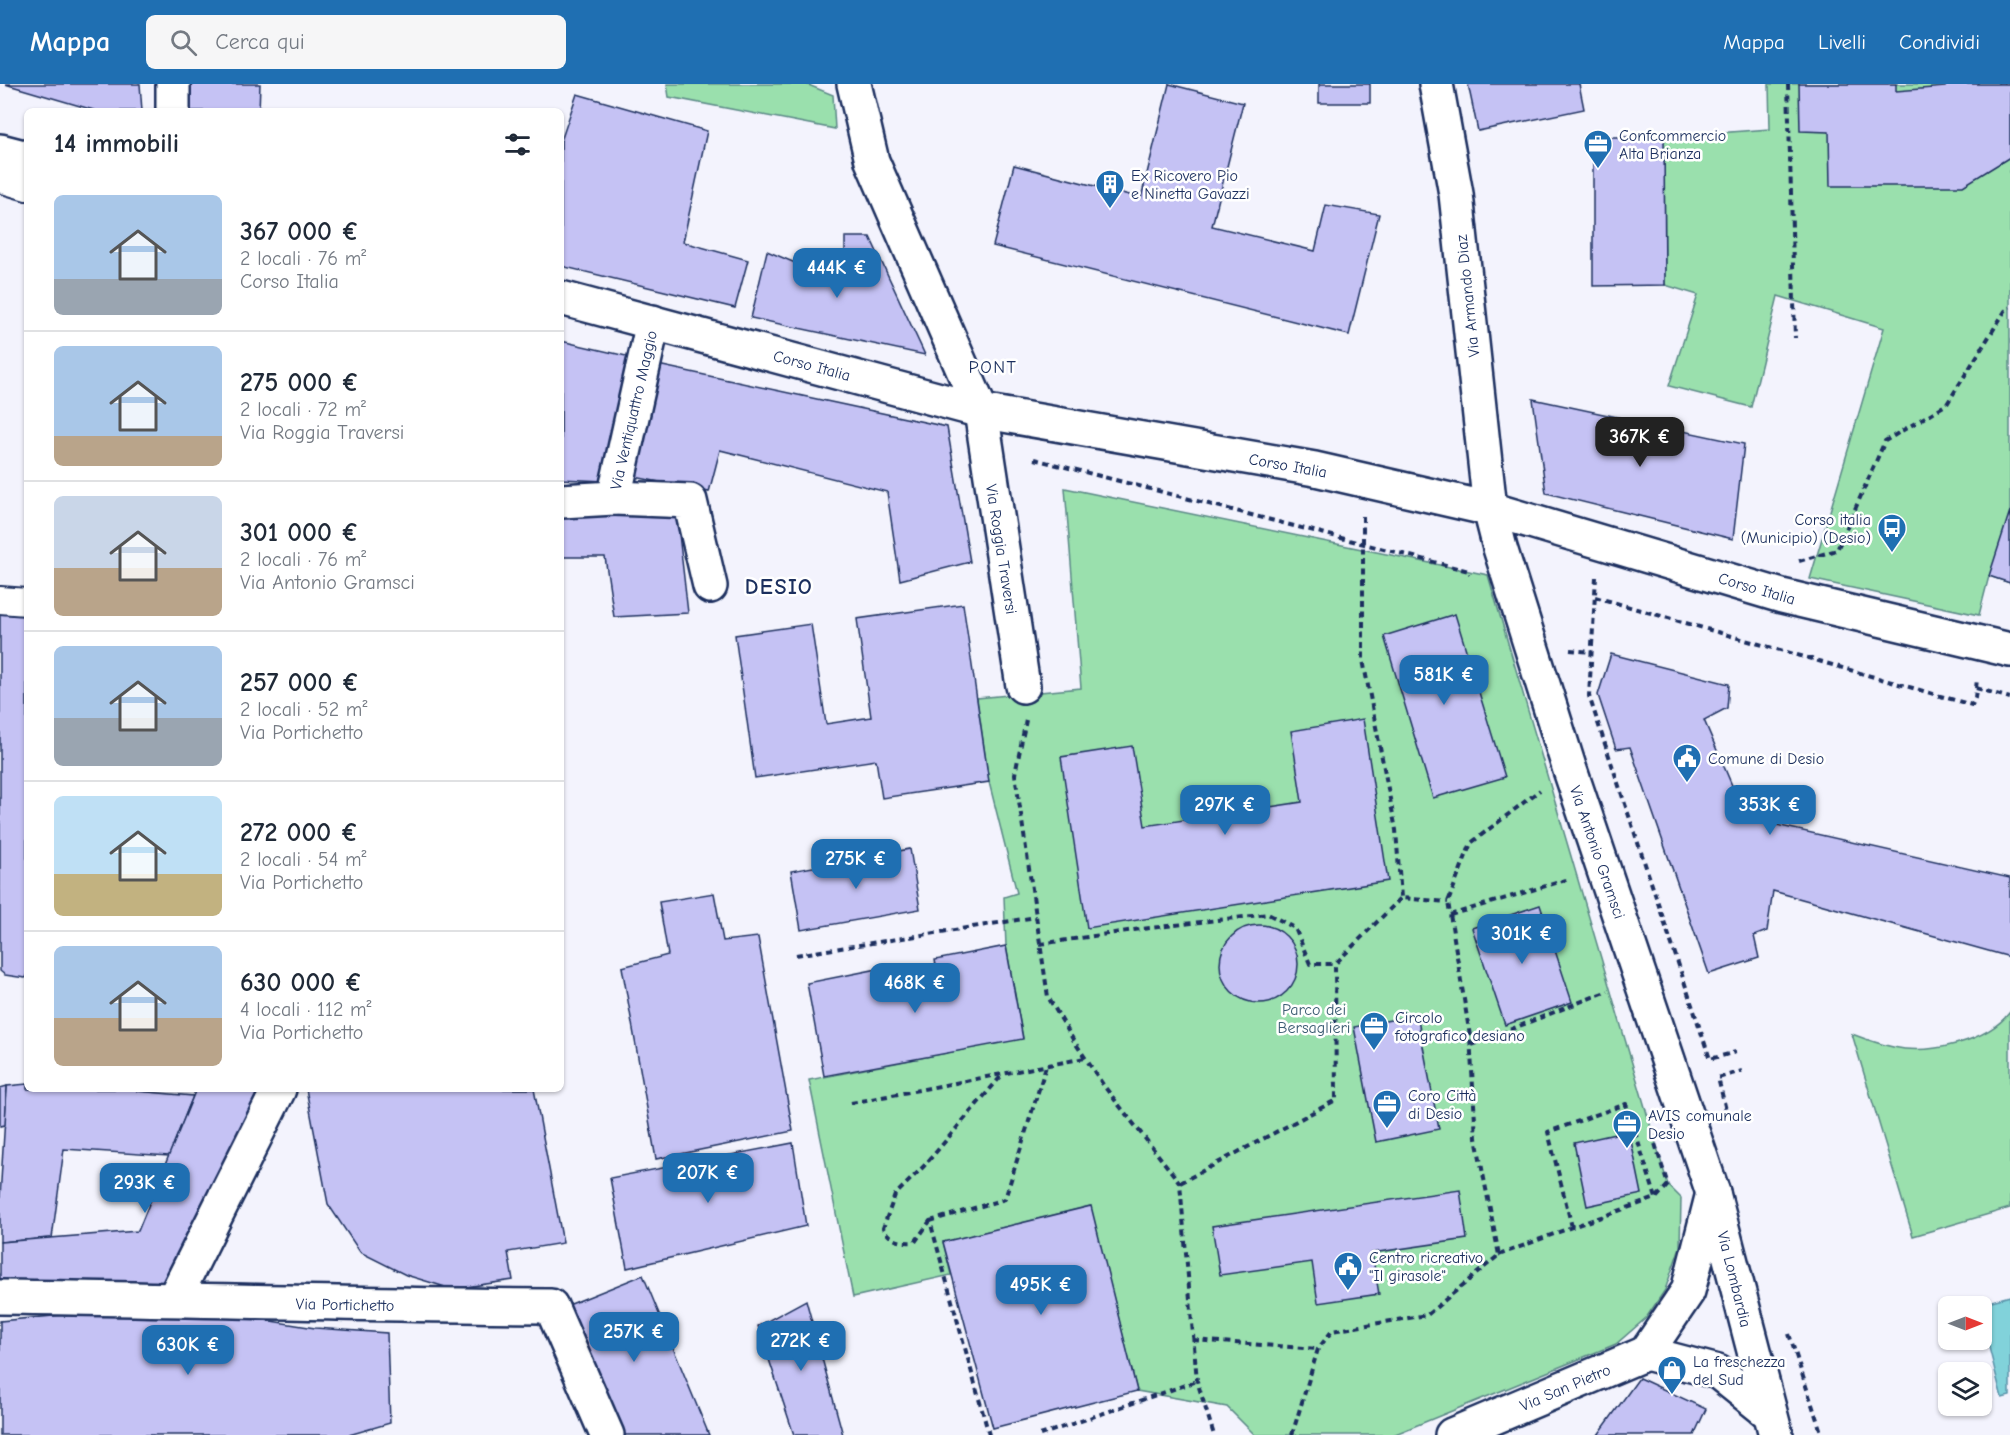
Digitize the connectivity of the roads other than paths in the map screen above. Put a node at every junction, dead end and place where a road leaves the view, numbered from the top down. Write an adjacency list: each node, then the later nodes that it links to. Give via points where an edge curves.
1 (173, 84): 4 (street)
2 (855, 84): 11 (street, Via Roggia Traversi, via 872,161)
3 (1436, 84): 14 (street, Via Armando Diaz, via 1456,194)
4 (173, 108)
5 (0, 151): 6 (street)
6 (24, 157)
7 (0, 180): 8 (street)
8 (24, 186)
9 (564, 299): 10 (street, Corso Italia)
10 (653, 322): 11 (street, Corso Italia); 12 (street, Via Ventiquattro Maggio)
11 (981, 411): 14 (street, Corso Italia, via 1315,469); 19 (street, Via Roggia Traversi)
12 (614, 498): 13 (street, Via Ventiquattro Maggio); 15 (street, Via Ventiquattro Maggio, via 690,501)
13 (564, 501)
14 (1490, 509): 18 (street, Corso Italia, via 1782,596); 21 (street, Via Antonio Gramsci, via 1569,767)
15 (710, 586)
16 (0, 600): 17 (street)
17 (24, 602)
18 (1996, 647)
19 (1023, 686)
20 (278, 1092): 23 (street)
21 (1710, 1184): 24 (street, via 1688,1291); 25 (street, Via Lombardia)
22 (0, 1297): 23 (street, Via Portichetto)
23 (174, 1299): 26 (street, Via Portichetto, via 551,1306)
24 (1646, 1353): 25 (street, via 1718,1372); 27 (street, Via San Pietro)
25 (1772, 1424)
26 (607, 1435)
27 (1452, 1435)

